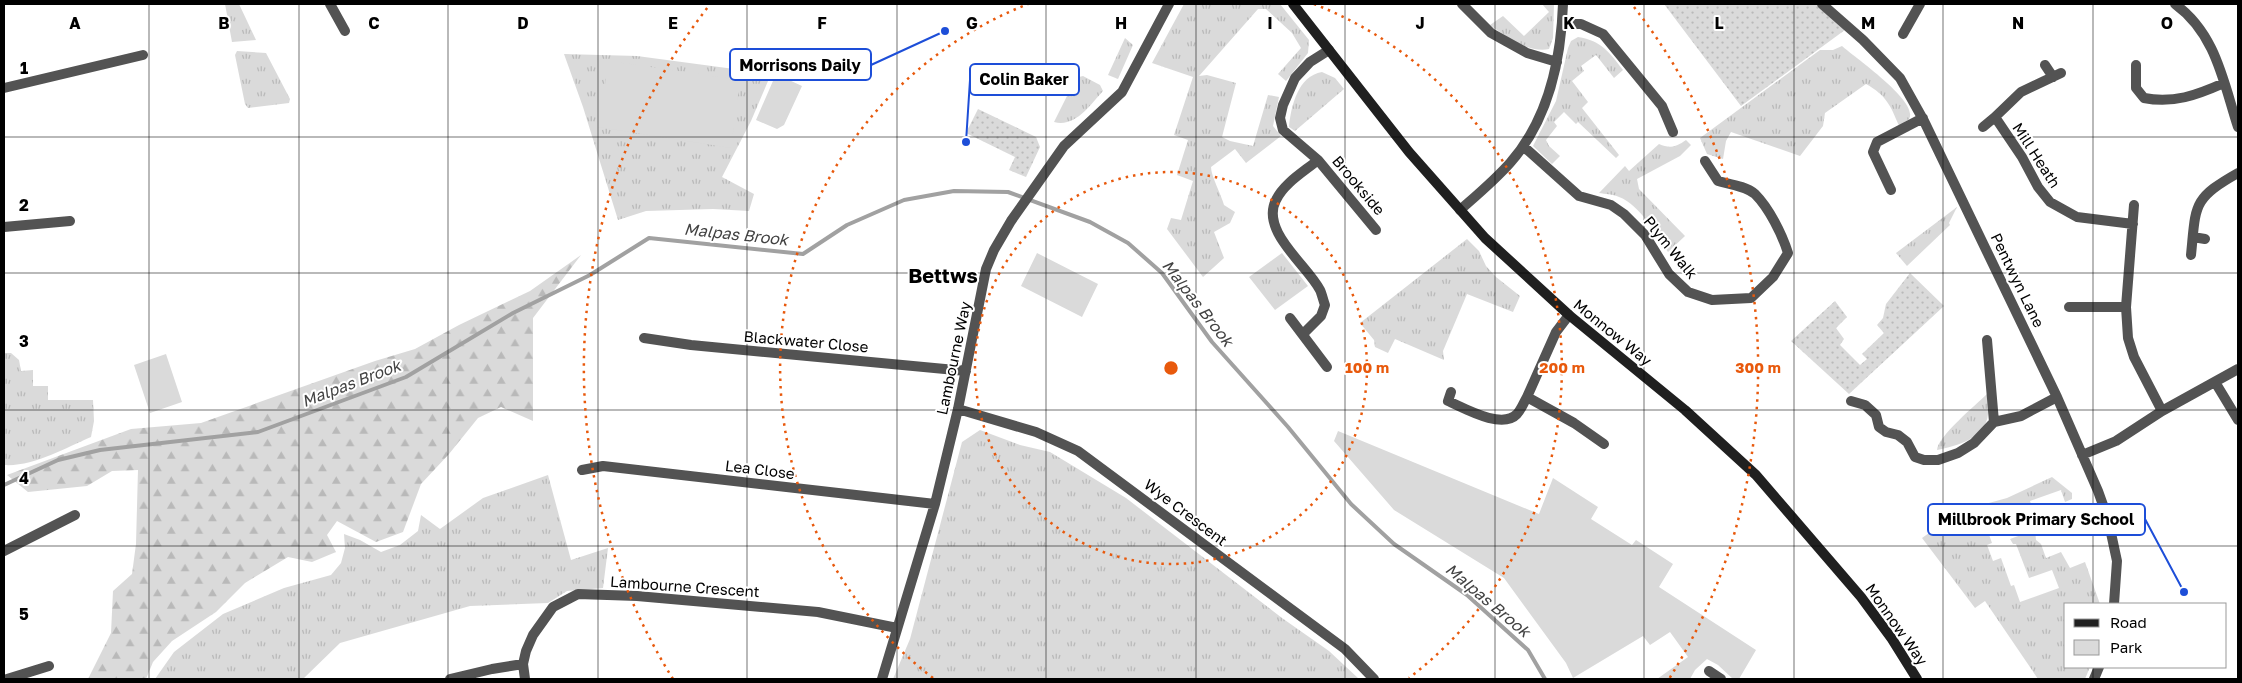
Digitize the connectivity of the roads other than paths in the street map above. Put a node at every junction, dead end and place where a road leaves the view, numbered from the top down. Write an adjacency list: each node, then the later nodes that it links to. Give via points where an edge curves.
1 (330, 4): 10 (street)
2 (1169, 4): 47 (street, Lambourne Way, via 1122,92 1064,146 994,250 986,269)
3 (1293, 4): 12 (street, Monnow Way)
4 (1462, 4): 14 (street, via 1491,33 1527,53)
5 (1563, 4): 9 (street)
6 (1822, 4): 20 (street, Pentwyn Lane, via 1900,78)
7 (1920, 4): 11 (street)
8 (2175, 4): 17 (street, via 2187,12 2205,33)
9 (1562, 24): 14 (street); 23 (street, via 1581,24 1603,34 1662,106)
10 (345, 31)
11 (1903, 34)
12 (1329, 50): 25 (street, Brookside, via 1310,62 1295,78 1280,118 1283,130); 30 (street, Monnow Way, via 1409,152)
13 (143, 55): 18 (street)
14 (1557, 62): 24 (street, via 1546,104)
15 (2046, 65): 19 (street, Mill Heath, via 2057,75 2021,92)
16 (2136, 65): 17 (street, via 2136,88 2144,98 2160,101 2192,97)
17 (2224, 83): 21 (street)
18 (4, 88)
19 (1995, 117): 22 (street); 32 (street, Mill Heath, via 2050,202 2077,217)
20 (1923, 118): 28 (street, via 1877,142 1873,152); 51 (street, Pentwyn Lane)
21 (2238, 127)
22 (1983, 128)
23 (1673, 132)
24 (1523, 146): 26 (street, Plym Walk, via 1579,196 1611,205 1624,214 1644,235 1669,274 1688,292 1712,300 1751,298 1773,276 1788,253 1781,232 1754,194 1718,181); 30 (street, via 1509,164)
25 (1318, 160): 34 (street, Brookside); 42 (street, Brookside, via 1284,188 1275,200 1273,212 1278,233 1320,290 1325,305 1321,316)
26 (1706, 161)
27 (2238, 173): 35 (street, via 2211,188 2196,207)
28 (1891, 190)
29 (2134, 205): 32 (street)
30 (1460, 210): 40 (street, Monnow Way, via 1491,244)
31 (70, 221): 33 (street)
32 (2133, 224): 39 (street)
33 (4, 227)
34 (1376, 230)
35 (2193, 237): 36 (street); 37 (street)
36 (2205, 239)
37 (2191, 255)
38 (2069, 307): 39 (street)
39 (2126, 307): 54 (street, via 2128,338 2134,357)
40 (1568, 315): 50 (street, via 1556,332); 74 (street, Monnow Way, via 1685,410 1756,475 1861,597)
41 (1290, 318): 42 (street)
42 (1302, 334): 45 (street)
43 (644, 338): 47 (street, Blackwater Close, via 691,346)
44 (1987, 340): 56 (street)
45 (1327, 367)
46 (2238, 369): 48 (street)
47 (966, 371): 53 (street, Lambourne Way)
48 (2215, 382): 54 (street); 55 (street)
49 (1451, 392): 50 (street, via 1448,401 1496,421 1509,420 1517,414)
50 (1526, 397): 57 (street, via 1574,423)
51 (2057, 397): 56 (street, via 2021,416); 58 (street, Pentwyn Lane)
52 (1851, 401): 56 (street, via 1865,405 1876,415 1880,427 1898,435 1907,442 1915,457 1924,460 1938,460 1958,453)
53 (958, 409): 60 (street, Lambourne Way); 72 (street, Wye Crescent, via 1036,432 1078,451 1346,649)
54 (2162, 411): 58 (street, via 2116,441)
55 (2238, 420)
56 (1994, 422)
57 (1604, 444)
58 (2082, 455): 63 (street, Pentwyn Lane, via 2108,519 2116,561)
59 (582, 470): 60 (street, Lea Close, via 603,466)
60 (935, 504): 64 (street, Lambourne Way)
61 (74, 515): 62 (street)
62 (4, 551)
63 (2114, 603)
64 (896, 628): 65 (street, Lambourne Crescent, via 818,612 578,594 553,607 533,635); 71 (street, Lambourne Way)
65 (523, 664): 69 (street); 70 (street, Lambourne Crescent)
66 (49, 666): 68 (street)
67 (1709, 671): 73 (street)
68 (7, 679)
69 (450, 679)
70 (525, 679)
71 (882, 679)
72 (1374, 679)
73 (1721, 679)
74 (1918, 679)

